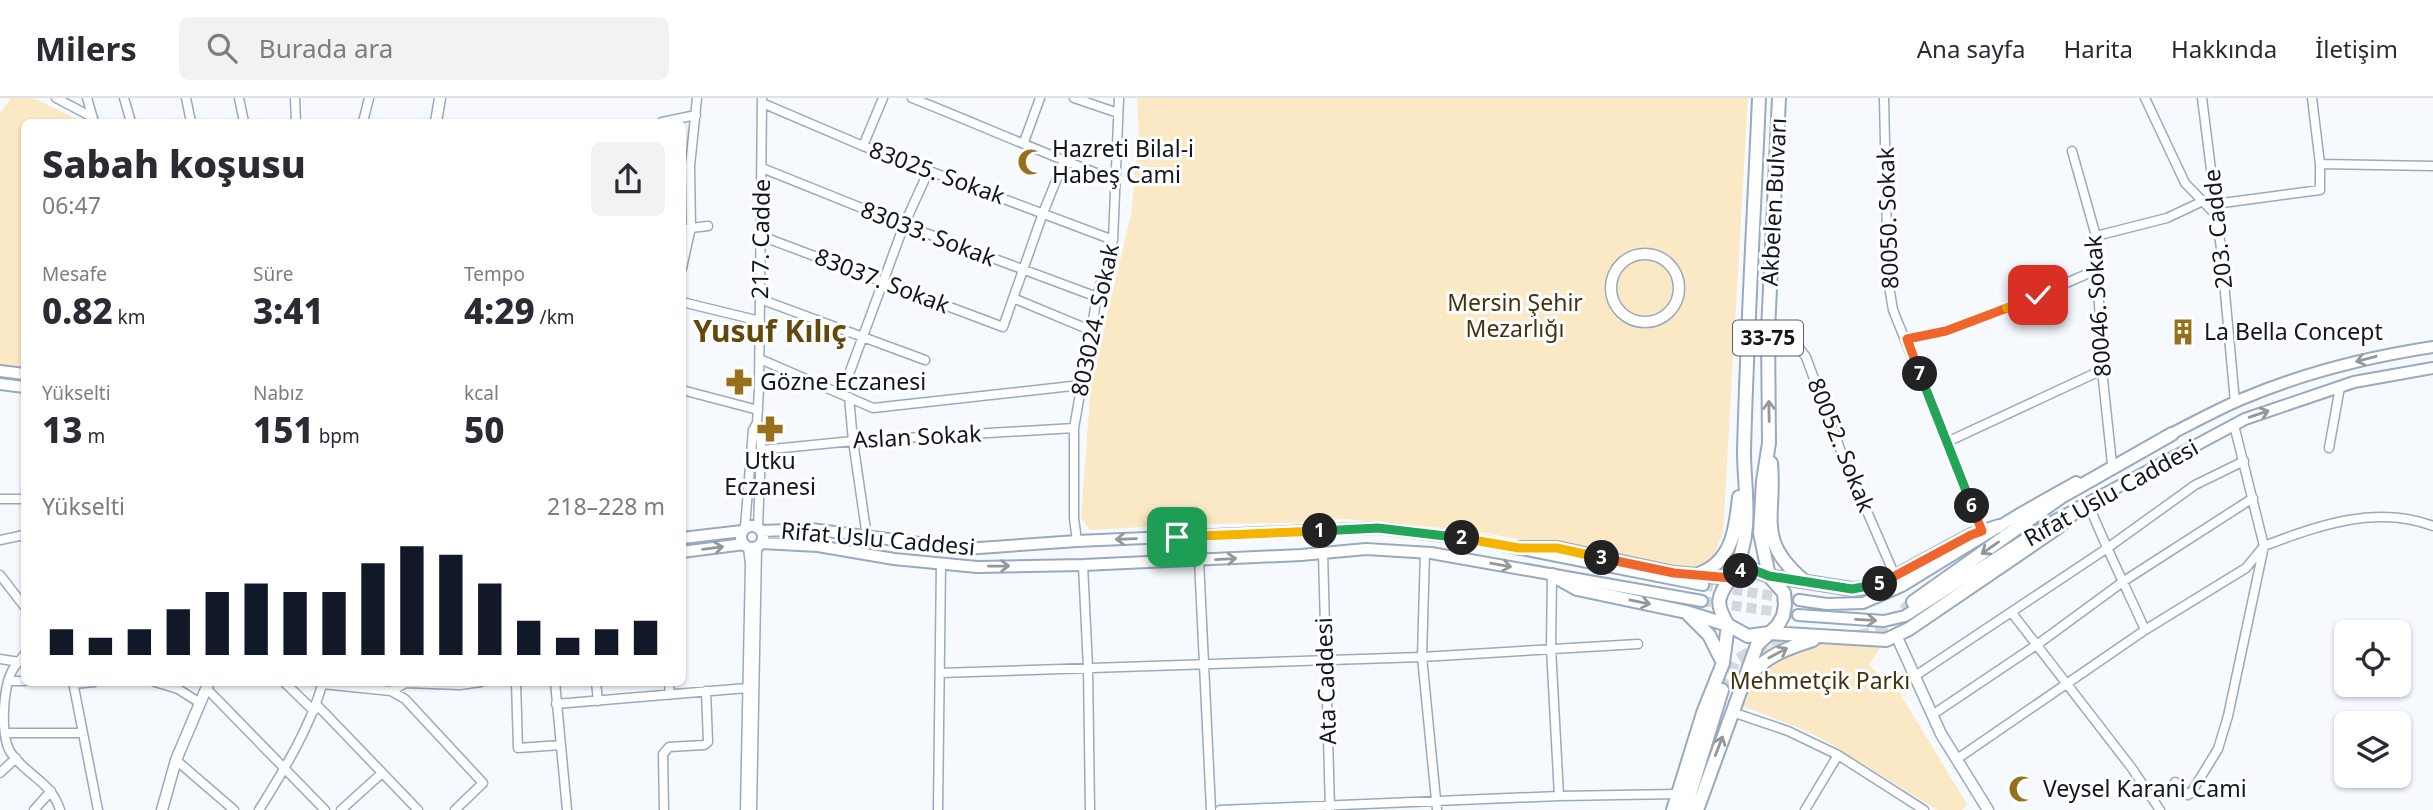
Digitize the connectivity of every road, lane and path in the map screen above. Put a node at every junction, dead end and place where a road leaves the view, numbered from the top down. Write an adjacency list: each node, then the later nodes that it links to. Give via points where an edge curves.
1 (56, 98): 24 (street)
2 (87, 98): 25 (street)
3 (124, 98): 26 (street)
4 (186, 98): 27 (street)
5 (239, 98): 28 (street)
6 (295, 98): 29 (street)
7 (369, 98): 30 (street)
8 (440, 98): 31 (street)
9 (696, 98): 23 (street)
10 (883, 98): 34 (street)
11 (912, 98): 33 (street)
12 (1040, 98): 33 (street)
13 (1074, 98): 22 (street)
14 (1119, 98): 22 (street, 803024. Sokak)
15 (1759, 98): 90 (main road, Akbelen Bulvarı / 33-75)
16 (1779, 98): 63 (main road, Akbelen Bulvarı / 33-75)
17 (1884, 98): 65 (street, 80050. Sokak, via 1888,280 1893,310)
18 (2145, 98): 43 (street, via 2185,183)
19 (2202, 98): 44 (street, 203. Cadde)
20 (2312, 98): 37 (street)
21 (762, 101): 34 (street, 83025. Sokak); 40 (street, 217. Cadde)
22 (1118, 113): 42 (street, 803024. Sokak)
23 (696, 116): 32 (street); 39 (street)
24 (91, 119)
25 (93, 119)
26 (130, 119)
27 (190, 119)
28 (243, 119)
29 (296, 119)
30 (364, 119)
31 (436, 119)
32 (679, 119)
33 (1024, 142): 36 (street)
34 (863, 146): 41 (street, 83025. Sokak)
35 (2072, 151): 51 (street, 80046. Sokak)
36 (1063, 162): 42 (street); 45 (street)
37 (2320, 164): 38 (street); 44 (street, via 2320,190)
38 (2433, 166)
39 (686, 167): 49 (street)
40 (762, 168): 47 (street, 83033. Sokak); 50 (street, 217. Cadde)
41 (929, 170): 45 (street, 83025. Sokak); 47 (street)
42 (1115, 180): 52 (street, 803024. Sokak)
43 (2203, 201): 46 (street); 51 (street, via 2167,218)
44 (2215, 204): 46 (street, 203. Cadde)
45 (1043, 213): 52 (street, 83025. Sokak); 53 (street)
46 (2217, 215): 79 (street, 203. Cadde)
47 (904, 225): 53 (street, 83033. Sokak); 55 (street)
48 (708, 226): 49 (street)
49 (687, 228)
50 (761, 236): 55 (street, 83037. Sokak); 58 (street, 217. Cadde)
51 (2096, 236): 54 (street, 80046. Sokak)
52 (1113, 240): 56 (street, 803024. Sokak)
53 (1022, 270): 56 (street, 83033. Sokak); 57 (street)
54 (2096, 270): 65 (street, via 1980,319); 69 (street, 80046. Sokak)
55 (884, 281): 57 (street, 83037. Sokak, via 1003,327); 64 (street)
56 (1097, 297): 62 (street, 803024. Sokak)
57 (1013, 298): 62 (street)
58 (760, 299): 61 (street, 217. Cadde); 64 (street)
59 (686, 303): 61 (street)
60 (1670, 311): 60 (street, via 1679,292 1668,263 1638,254 1618,267 1611,289 1629,318 1661,318)
61 (760, 321): 67 (street, 217. Cadde)
62 (1090, 330): 74 (street, 803024. Sokak)
63 (1768, 331): 87 (main road, Akbelen Bulvarı / 33-75, one-way to 63); 121 (street, 80052. Sokak, via 1794,341 1806,357)
64 (863, 338): 68 (street); 78 (street)
65 (1907, 339): 86 (street, 80050. Sokak)
66 (2433, 347): 79 (main road, Rıfat Uslu Caddesi, one-way to 79, via 2374,356)
67 (760, 359): 78 (street); 80 (street, 217. Cadde)
68 (925, 360)
69 (2102, 370): 86 (street); 92 (street, 80046. Sokak)
70 (2433, 370): 77 (main road, Rıfat Uslu Caddesi)
71 (0, 371): 72 (main road)
72 (21, 374)
73 (0, 384): 75 (main road)
74 (1081, 385): 78 (street, via 873,408); 83 (street, 803024. Sokak)
75 (21, 387)
76 (686, 391): 80 (street)
77 (2339, 393): 81 (main road, Rıfat Uslu Caddesi, one-way to 77); 88 (street)
78 (846, 395): 85 (street)
79 (2235, 402): 84 (main road, Rıfat Uslu Caddesi)
80 (758, 410): 82 (street, 217. Cadde)
81 (2234, 425): 91 (street); 96 (main road, Rıfat Uslu Caddesi)
82 (758, 427): 89 (street, 217. Cadde); 99 (street, 217. Cadde, via 752,430)
83 (1074, 428): 85 (street, Aslan Sokak); 106 (street, 803024. Sokak)
84 (2172, 434): 92 (main road, Rıfat Uslu Caddesi); 131 (main road, one-way to 131, via 2061,497)
85 (853, 440): 89 (street, Aslan Sokak); 104 (street)
86 (1947, 442): 101 (street, 80050. Sokak)
87 (1769, 443): 120 (main road, Akbelen Bulvarı / 33-75, via 1760,533); 122 (main road, 33-75, via 1772,540 1784,563)
88 (2329, 449)
89 (761, 450): 100 (street, 217. Cadde)
90 (1744, 454): 119 (main road, 33-75, via 1735,534 1718,562); 123 (main road, Akbelen Bulvarı / 33-75, via 1746,528 1740,558)
91 (2244, 461): 93 (street); 110 (street, via 2195,485)
92 (2112, 464): 97 (main road, Rıfat Uslu Caddesi)
93 (2253, 498): 108 (street); 124 (street)
94 (0, 499): 95 (street)
95 (21, 499)
96 (2084, 506): 110 (street); 134 (main road, Rıfat Uslu Caddesi, one-way to 96, via 1884,621 1905,617); 138 (main road)
97 (1999, 526): 101 (main road); 128 (main road, Rıfat Uslu Caddesi, via 1902,586 1863,603)
98 (2433, 526): 108 (street, via 2399,516 2378,516 2315,526)
99 (744, 529): 100 (main road, Rifat Uslu Caddesi); 103 (main road, Rifat Uslu Caddesi); 107 (main road, via 741,540)
100 (760, 529): 104 (main road, Rifat Uslu Caddesi, via 811,529); 107 (main road, Rifat Uslu Caddesi, via 763,535)
101 (1982, 531): 121 (main road)
102 (21, 536): 105 (street)
103 (686, 537)
104 (867, 537): 106 (main road, Rifat Uslu Caddesi, via 965,549)
105 (0, 540)
106 (1077, 541): 109 (main road, Rifat Uslu Caddesi, one-way to 106, via 1378,528)
107 (752, 545): 111 (main road, one-way to 107); 115 (main road, Rifat Uslu Caddesi, via 818,546); 168 (street); 211 (street)
108 (2264, 546): 136 (street, via 2246,568); 190 (street, via 2218,749 2191,793)
109 (1519, 548): 119 (main road, via 1557,548); 125 (main road, Rifat Uslu Caddesi)
110 (2106, 550): 124 (street); 133 (street)
111 (686, 552)
112 (1425, 552): 113 (main road, Rifat Uslu Caddesi, via 1366,549); 118 (main road, Rifat Uslu Caddesi, one-way to 118); 143 (street)
113 (1323, 553): 114 (main road, Rifat Uslu Caddesi, one-way to 113); 146 (street, Ata Caddesi)
114 (1199, 560): 116 (main road, Rifat Uslu Caddesi); 149 (street)
115 (941, 563): 116 (main road, Rifat Uslu Caddesi, one-way to 116); 151 (street)
116 (1083, 565): 150 (street)
117 (0, 575): 127 (street)
118 (1552, 575): 129 (main road, Rifat Uslu Caddesi); 132 (main road, one-way to 132, via 1577,589); 142 (street)
119 (1694, 575): 123 (main road)
120 (1769, 576): 122 (main road); 123 (main road, via 1751,569); 137 (main road, Akbelen Bulvarı / 33-75, via 1784,593 1786,605 1783,617)
121 (1895, 576): 122 (main road, via 1875,587 1852,589)
122 (1804, 580)
123 (1727, 581): 135 (main road, 33-75, via 1719,601)
124 (2124, 581): 136 (street); 141 (street)
125 (1703, 585)
126 (0, 587): 127 (street)
127 (10, 588): 130 (street)
128 (1799, 600)
129 (1702, 601)
130 (21, 602)
131 (1913, 602)
132 (1686, 612): 135 (main road); 148 (main road, via 1709,635)
133 (2012, 613): 141 (street); 152 (street)
134 (1798, 615)
135 (1728, 625): 137 (main road, via 1748,636); 148 (main road, 33-75)
136 (2145, 629): 156 (street)
137 (1769, 633): 139 (main road); 155 (main road, 33-75, via 1757,645)
138 (1896, 635): 139 (main road, via 1871,641); 152 (street)
139 (1822, 637): 155 (main road, one-way to 139, via 1760,663)
140 (1638, 644): 142 (street)
141 (2038, 644): 156 (street); 177 (street)
142 (1551, 648): 143 (street); 193 (street)
143 (1422, 657): 146 (street); 196 (street)
144 (0, 659): 145 (street)
145 (21, 659)
146 (1325, 660): 149 (street); 197 (street, Ata Caddesi)
147 (21, 661): 153 (street)
148 (1723, 663): 192 (main road, 33-75)
149 (1204, 664): 150 (street); 214 (street)
150 (1088, 668): 151 (street); 213 (street)
151 (940, 673): 212 (street)
152 (1915, 676): 177 (street)
153 (8, 681): 154 (street); 178 (street)
154 (21, 681)
155 (1743, 682): 176 (main road, 33-75)
156 (2068, 684): 185 (street); 224 (street)
157 (74, 686): 180 (street)
158 (168, 686): 173 (street)
159 (208, 686): 173 (street); 187 (street)
160 (289, 686): 175 (street)
161 (321, 686): 175 (street)
162 (374, 686): 167 (street)
163 (516, 686): 181 (street, via 518,748)
164 (555, 686): 174 (street)
165 (596, 686): 172 (street)
166 (669, 686): 171 (street)
167 (392, 687): 207 (street, via 483,783)
168 (747, 688): 170 (street); 210 (street)
169 (1722, 690): 219 (main road)
170 (706, 691): 171 (street); 209 (street, via 708,742 669,747 663,754)
171 (670, 695): 172 (street)
172 (598, 701): 174 (street)
173 (200, 703): 186 (street)
174 (556, 705): 181 (street)
175 (315, 708): 187 (street); 189 (street)
176 (1732, 712): 183 (street); 220 (main road, 33-75, one-way to 176)
177 (1932, 715): 185 (street)
178 (2, 722): 179 (street)
179 (5, 733): 180 (street); 182 (street)
180 (83, 733): 200 (street)
181 (561, 745): 208 (street)
182 (3, 746): 184 (street)
183 (1838, 755): 221 (street); 222 (street)
184 (16, 758): 188 (street); 191 (street)
185 (1957, 759): 223 (street)
186 (176, 760): 201 (street); 202 (street)
187 (285, 769): 203 (street); 204 (street)
188 (0, 773)
189 (382, 773): 205 (street); 206 (street)
190 (2175, 782)
191 (51, 791): 198 (street); 199 (street)
192 (1678, 794): 193 (street); 218 (main road, 33-75)
193 (1559, 796): 194 (street)
194 (1513, 798): 195 (street); 217 (street)
195 (1466, 800): 196 (street); 216 (street)
196 (1437, 805): 197 (street)
197 (1329, 808): 215 (street)
198 (34, 810)
199 (60, 810)
200 (98, 810)
201 (162, 810)
202 (234, 810)
203 (259, 810)
204 (326, 810)
205 (341, 810)
206 (418, 810)
207 (455, 810)
208 (567, 810)
209 (664, 810)
210 (745, 810)
211 (752, 810)
212 (938, 810)
213 (1090, 810)
214 (1211, 810)
215 (1220, 810)
216 (1468, 810)
217 (1514, 810)
218 (1673, 810)
219 (1685, 810)
220 (1697, 810)
221 (1805, 810)
222 (1924, 810)
223 (1988, 810)
224 (2160, 810)

